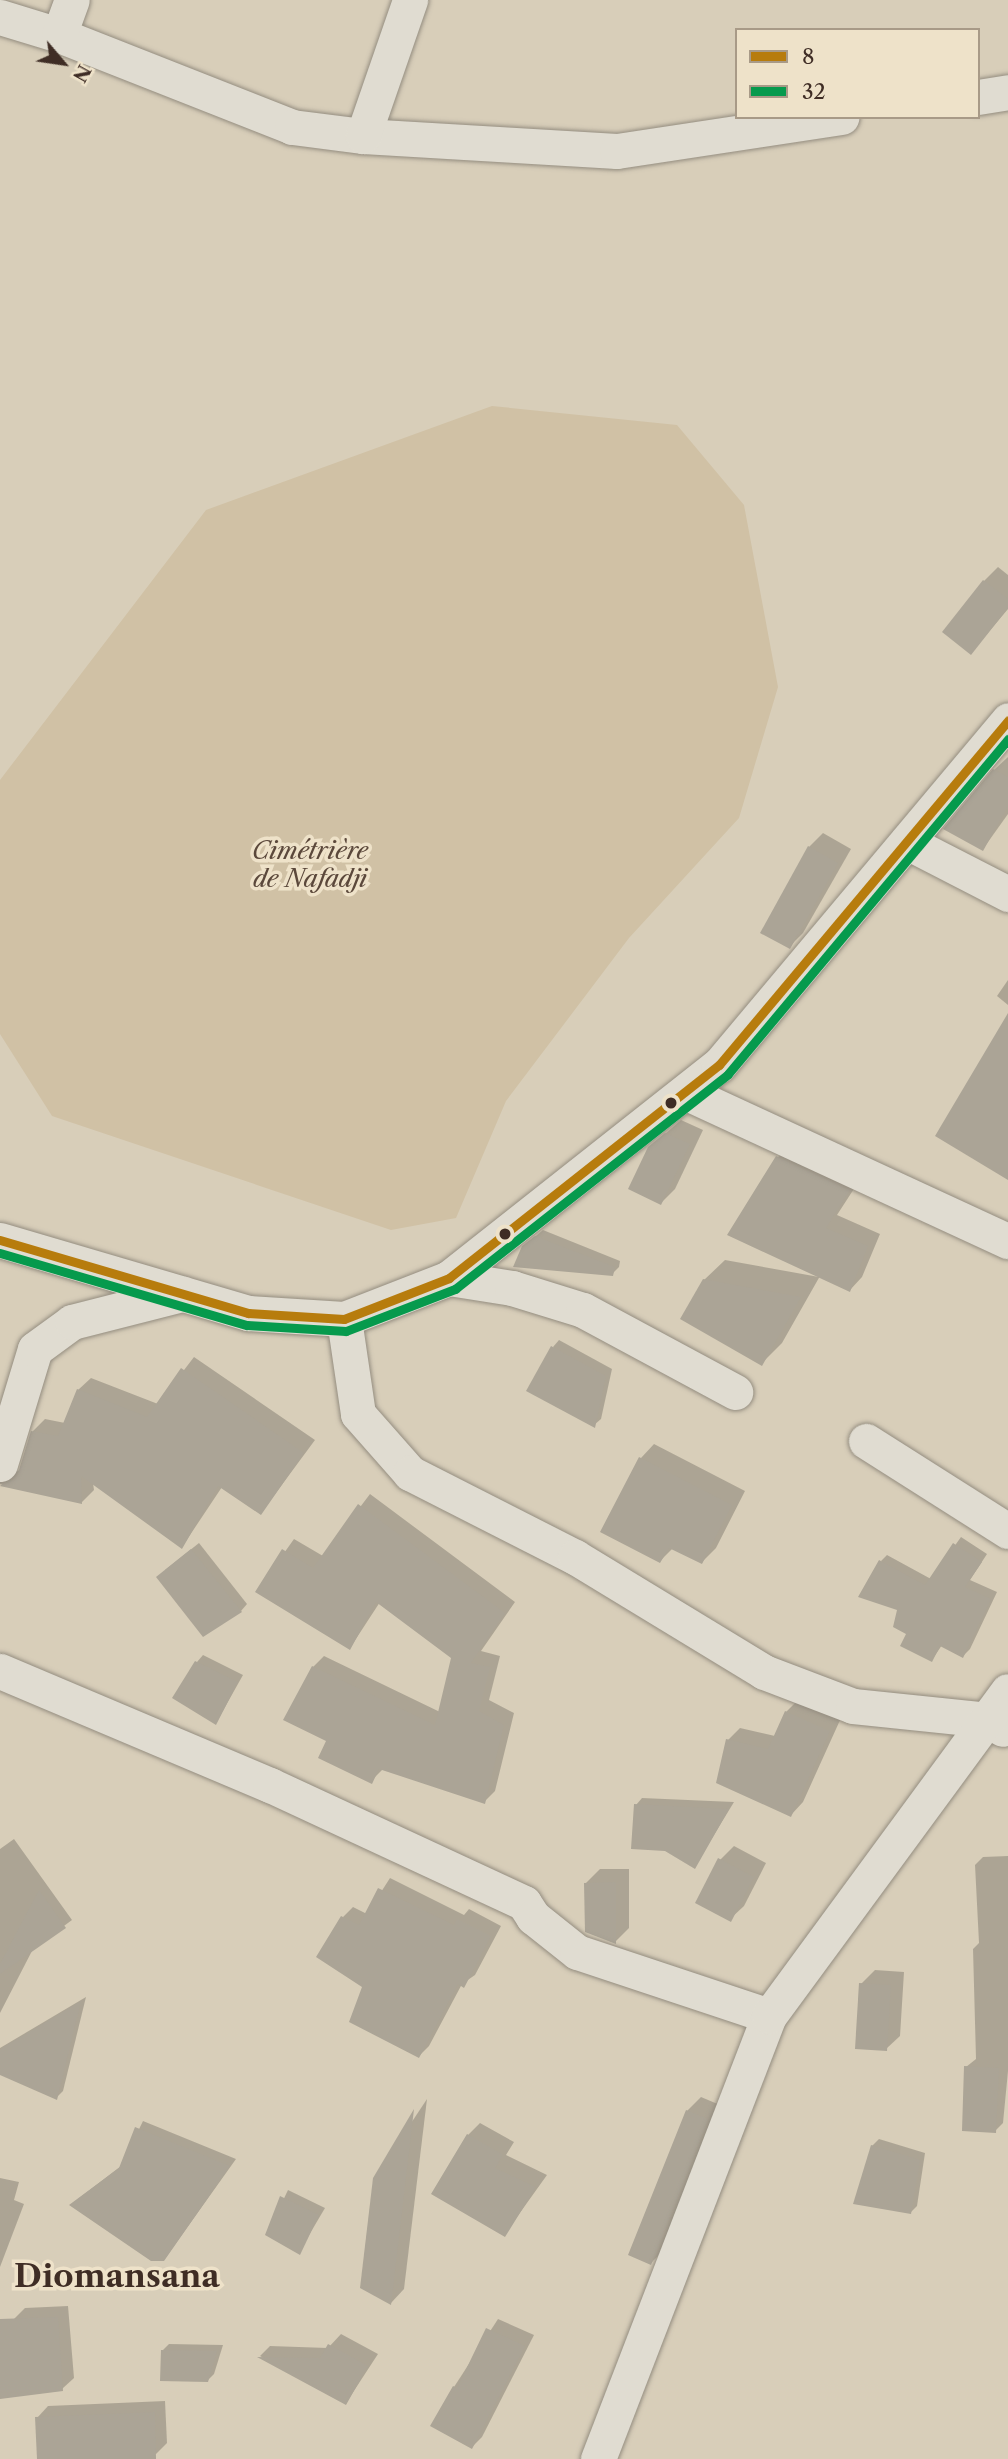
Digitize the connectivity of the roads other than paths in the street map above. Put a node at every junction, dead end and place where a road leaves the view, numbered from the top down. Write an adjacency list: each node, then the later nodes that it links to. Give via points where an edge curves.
1 (72, 0): 4 (street)
2 (410, 0): 8 (street)
3 (0, 17): 4 (street)
4 (60, 36): 8 (street, via 292,127)
5 (1008, 92): 6 (street)
6 (980, 97)
7 (828, 119): 8 (street, via 617,151)
8 (363, 136)
9 (1008, 720): 10 (street)
10 (907, 842): 11 (street); 12 (street, via 719,1065)
11 (1008, 894)
12 (687, 1093): 14 (street); 15 (street)
13 (0, 1240): 16 (street)
14 (1008, 1241)
15 (449, 1278): 17 (street); 18 (street, via 512,1288 583,1310)
16 (184, 1293): 17 (street, via 248,1313); 20 (street, via 72,1322 35,1349)
17 (344, 1319): 24 (street, via 358,1414 410,1473 575,1557 764,1672 853,1706)
18 (735, 1392)
19 (866, 1441): 21 (street)
20 (0, 1464)
21 (1008, 1531)
22 (0, 1671): 25 (street, via 270,1785 524,1903 533,1917 577,1952)
23 (1008, 1691): 24 (street)
24 (998, 1726): 25 (street)
25 (769, 2016): 26 (street)
26 (598, 2459)

